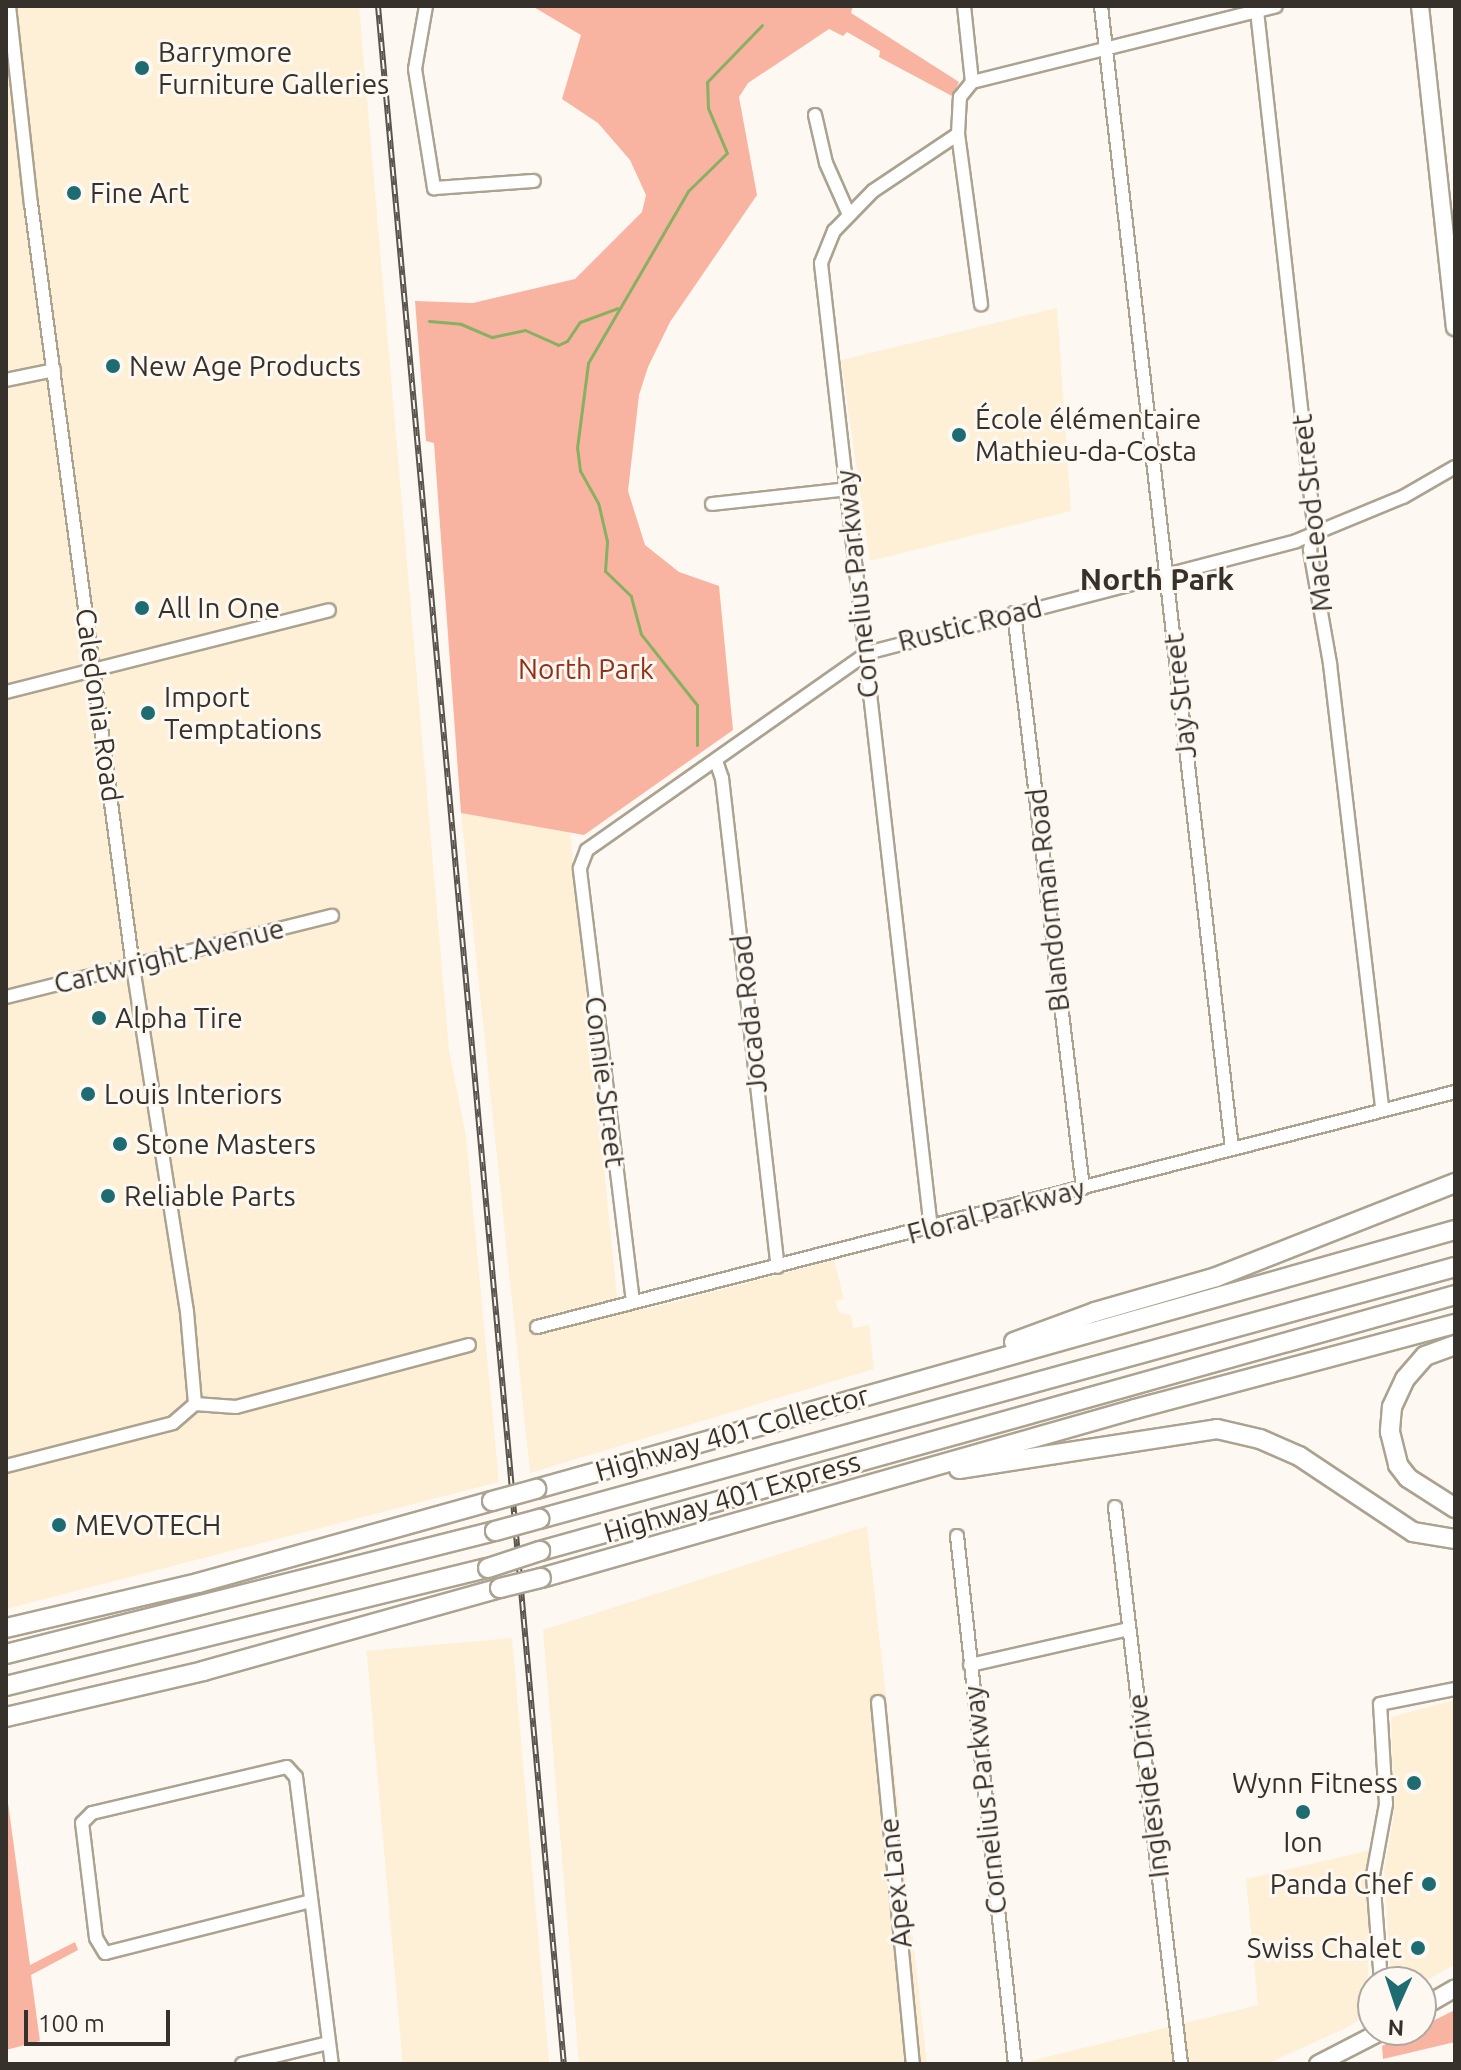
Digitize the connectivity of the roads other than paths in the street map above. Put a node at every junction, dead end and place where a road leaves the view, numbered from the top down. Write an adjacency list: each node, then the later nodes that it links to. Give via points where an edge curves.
1 (9, 6): 8 (street, Caledonia Road)
2 (426, 6): 13 (street, via 415,69 434,188)
3 (964, 6): 10 (street)
4 (1101, 6): 9 (street, Jay Street)
5 (1276, 6): 7 (street)
6 (1420, 6): 16 (main road)
7 (1257, 11): 9 (street); 22 (street, MacLeod Street, via 1314,525)
8 (10, 40): 17 (street, Caledonia Road)
9 (1106, 49): 10 (street); 23 (street, Jay Street)
10 (972, 82): 12 (street, via 960,97)
11 (815, 115): 14 (street, via 826,163)
12 (958, 134): 14 (street, Cornelius Parkway, via 896,174); 15 (street)
13 (534, 181)
14 (849, 215): 20 (street, Cornelius Parkway, via 834,231 821,263)
15 (981, 304)
16 (1455, 327)
17 (54, 370): 18 (street); 27 (street, Caledonia Road)
18 (6, 380)
19 (1455, 467): 22 (street, Rustic Road, via 1403,497)
20 (847, 489): 21 (street); 26 (street, Cornelius Parkway)
21 (712, 504)
22 (1310, 536): 23 (street, Rustic Road); 35 (street, MacLeod Street)
23 (1166, 576): 25 (street, Rustic Road); 36 (street, Jay Street)
24 (329, 610): 27 (street)
25 (1014, 613): 26 (street, Rustic Road); 38 (street, Blandorman Road)
26 (867, 653): 29 (street, Rustic Road); 40 (street, Cornelius Parkway)
27 (94, 670): 28 (street); 32 (street, Caledonia Road)
28 (6, 692)
29 (716, 761): 30 (street, Rustic Road, via 600,839); 43 (street, Jocada Road)
30 (581, 863): 46 (street, Connie Street)
31 (332, 916): 32 (street, Cartwright Avenue)
32 (133, 967): 33 (street, Cartwright Avenue); 52 (street, Caledonia Road, via 187,1312)
33 (6, 997)
34 (1455, 1092): 35 (street, Floral Parkway)
35 (1382, 1109): 36 (street, Floral Parkway)
36 (1232, 1148): 38 (street, Floral Parkway)
37 (1455, 1183): 51 (highway, via 1216,1277 1095,1312)
38 (1083, 1188): 40 (street, Floral Parkway)
39 (1455, 1224): 42 (highway)
40 (931, 1229): 43 (street, Floral Parkway)
41 (1455, 1230): 42 (highway, Highway 401 Collector)
42 (1384, 1250): 51 (highway, Highway 401 Collector)
43 (778, 1267): 46 (street, Floral Parkway)
44 (1455, 1267): 61 (highway, Highway 401 Express, bridge, via 495,1531)
45 (1455, 1295): 63 (highway, Highway 401 Express, bridge, via 488,1568)
46 (633, 1302): 48 (street, Floral Parkway)
47 (1455, 1324): 54 (highway)
48 (537, 1327)
49 (469, 1345): 52 (street, via 236,1407)
50 (1455, 1345): 56 (highway, via 1425,1356 1405,1379 1392,1407 1390,1432 1398,1465 1408,1478)
51 (901, 1384): 59 (highway, Highway 401 Collector, bridge, via 198,1583)
52 (195, 1404): 53 (street, via 173,1423)
53 (6, 1466)
54 (932, 1466): 58 (highway, via 957,1470 1217,1429 1299,1456 1413,1532); 66 (highway, bridge, via 203,1671)
55 (1115, 1507): 60 (street, Ingleside Drive)
56 (1455, 1508)
57 (957, 1536): 62 (street, Cornelius Parkway)
58 (1455, 1539)
59 (6, 1628)
60 (1129, 1629): 62 (street); 77 (street, Ingleside Drive)
61 (6, 1654)
62 (970, 1665): 76 (street, Cornelius Parkway)
63 (6, 1686)
64 (1455, 1689): 68 (street, via 1380,1704 1386,1804 1373,1875)
65 (878, 1702): 75 (street, Apex Lane)
66 (6, 1717)
67 (311, 1901): 67 (street, via 105,1953 96,1938 82,1823 92,1813 287,1767 296,1777); 71 (street)
68 (1380, 1966)
69 (1455, 1988): 70 (main road)
70 (1437, 1999)
71 (328, 2043): 73 (street); 74 (street)
72 (1357, 2044): 78 (main road)
73 (242, 2064)
74 (332, 2064)
75 (913, 2064)
76 (1015, 2064)
77 (1181, 2064)
78 (1318, 2064)

